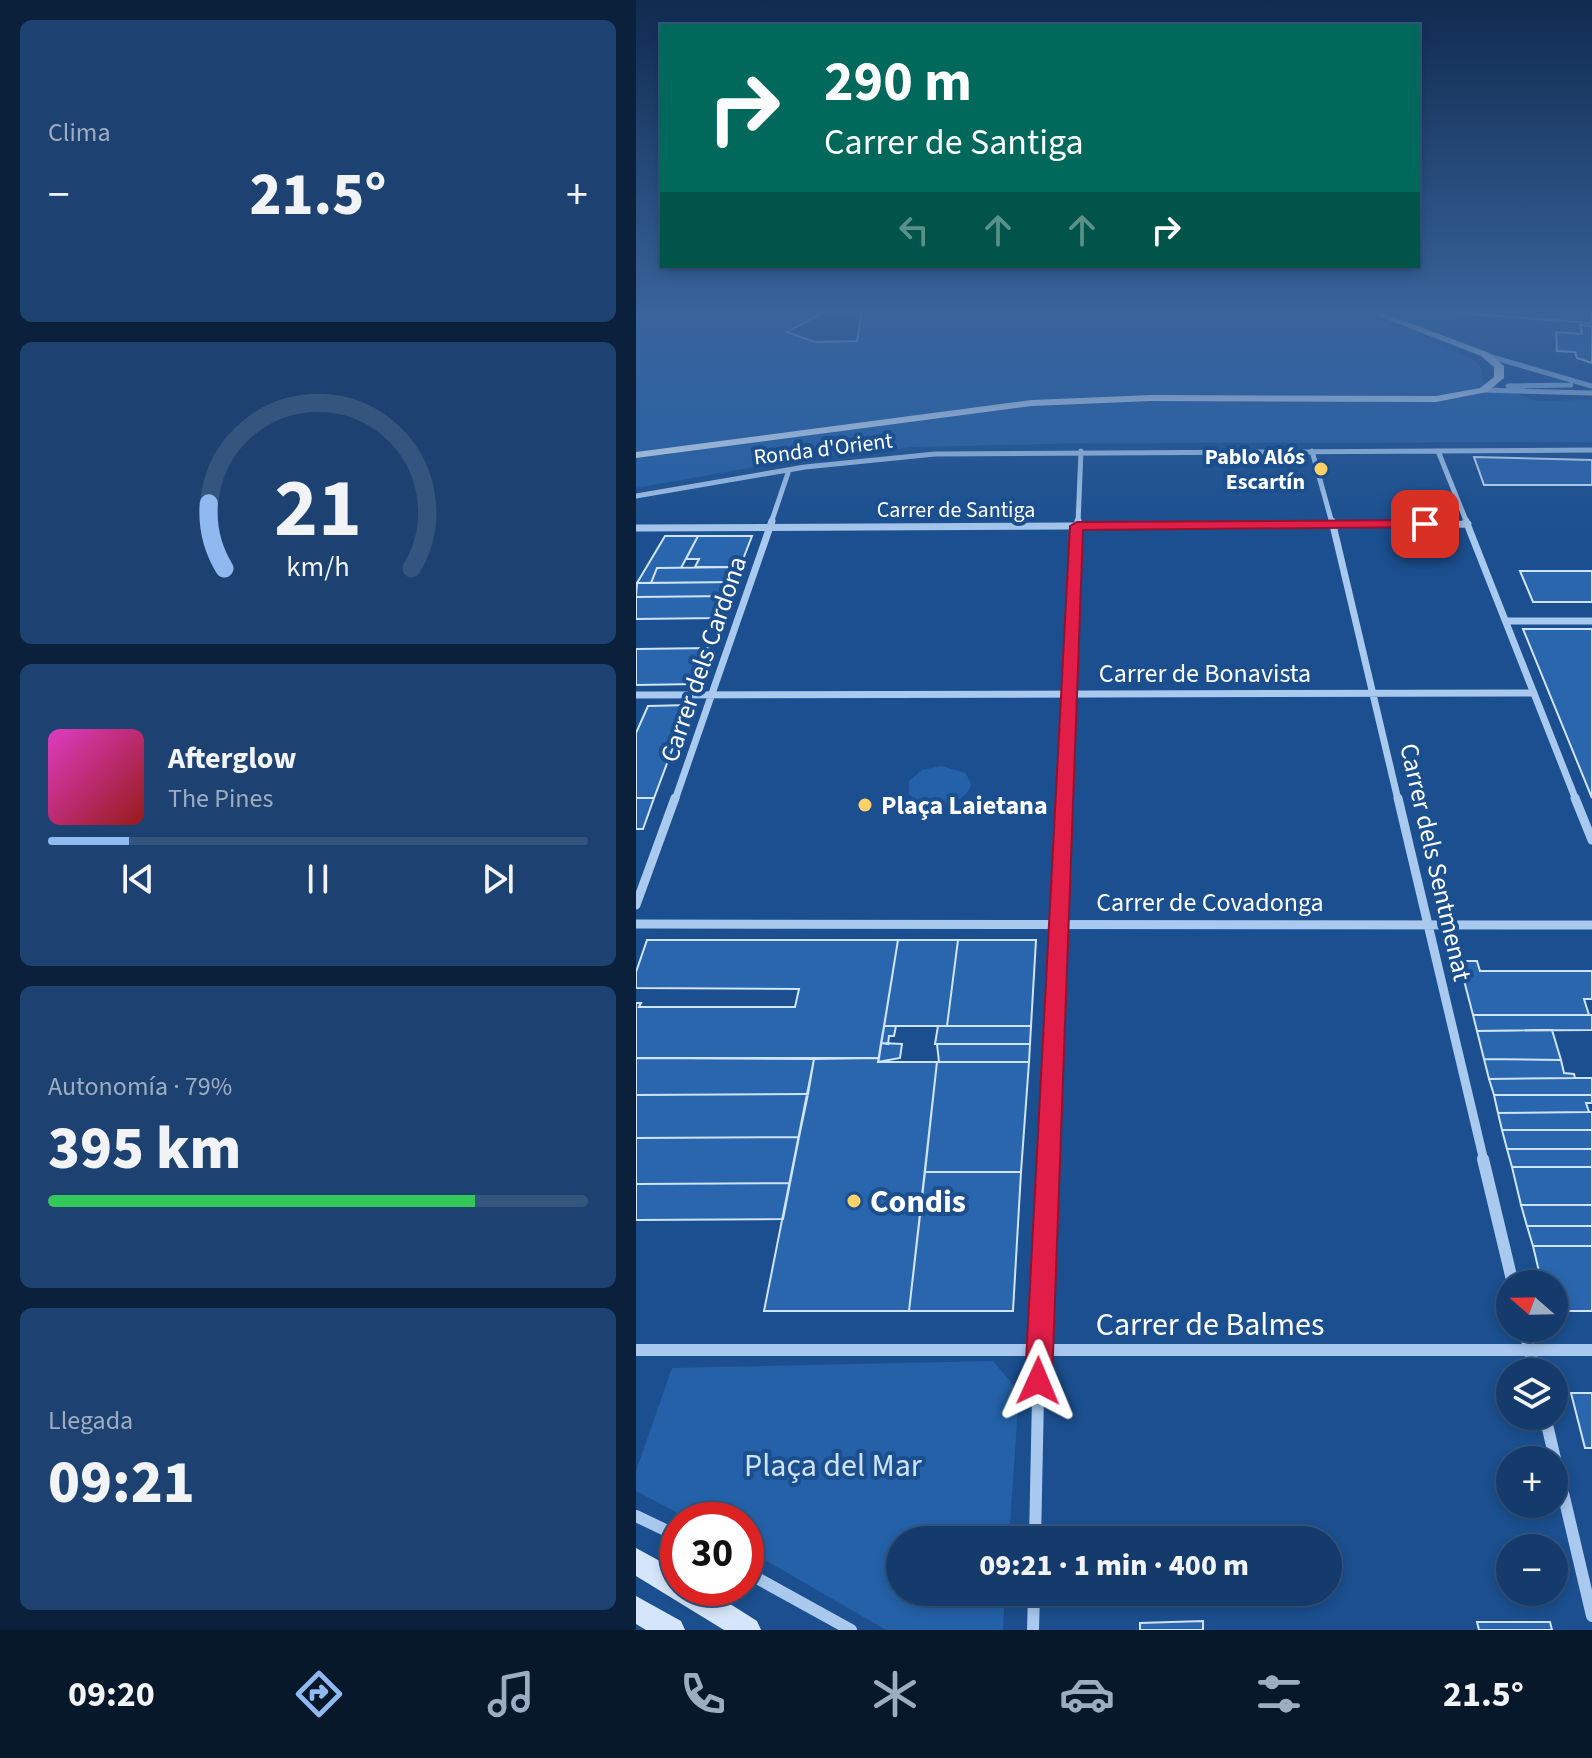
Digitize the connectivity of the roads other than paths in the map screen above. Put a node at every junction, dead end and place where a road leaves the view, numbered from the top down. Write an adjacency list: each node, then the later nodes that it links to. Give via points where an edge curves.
1 (1489, 386): 3 (street)
2 (1542, 386): 3 (street)
3 (1485, 389): 4 (street); 9 (street, via 1436,399 1032,403)
4 (1592, 393)
5 (1592, 450): 8 (street, Ronda d'Orient)
6 (1081, 451): 7 (street, Ronda d'Orient); 10 (street, Ronda d'Orient, via 892,457); 14 (street)
7 (1312, 451): 8 (street, Ronda d'Orient); 13 (street, Carrer dels Sentmenat)
8 (1438, 451): 12 (street)
9 (636, 455)
10 (789, 470): 11 (street, Ronda d'Orient); 16 (street, Carrer dels Cardona)
11 (636, 496)
12 (1468, 524): 13 (street, Carrer de Santiga); 17 (street)
13 (1333, 525): 14 (street, Carrer de Santiga); 21 (street, Carrer dels Sentmenat)
14 (1077, 526): 16 (street, Carrer de Santiga); 19 (street)
15 (636, 528): 16 (street, Carrer de Santiga)
16 (770, 528): 23 (street, Carrer dels Cardona)
17 (1506, 621): 18 (street); 20 (street)
18 (1592, 621)
19 (1070, 693): 21 (street, Carrer de Bonavista); 23 (street, Carrer de Bonavista); 27 (street)
20 (1534, 693): 21 (street, Carrer de Bonavista); 24 (street)
21 (1372, 694): 29 (street, Carrer dels Sentmenat)
22 (636, 695): 23 (street, Carrer de Bonavista)
23 (713, 695): 25 (street, Carrer dels Cardona)
24 (1592, 840)
25 (636, 905)
26 (636, 924): 27 (street, Carrer de Covadonga)
27 (1059, 924): 29 (street, Carrer de Covadonga); 32 (street)
28 (1592, 925): 29 (street, Carrer de Covadonga)
29 (1426, 926): 30 (street, Carrer dels Sentmenat)
30 (1510, 1270)
31 (1527, 1342): 34 (street)
32 (1039, 1349): 33 (street, Carrer de Balmes); 34 (street, Carrer de Balmes); 39 (street)
33 (636, 1350)
34 (1529, 1350): 35 (street, Carrer de Balmes); 36 (street)
35 (1592, 1350)
36 (1531, 1358)
37 (1548, 1430): 47 (street)
38 (636, 1516): 40 (street)
39 (1035, 1526)
40 (660, 1527)
41 (636, 1561): 42 (street)
42 (660, 1575)
43 (764, 1582): 50 (street)
44 (710, 1606): 49 (street)
45 (1034, 1606): 51 (street)
46 (636, 1609): 48 (street)
47 (1592, 1616)
48 (672, 1630)
49 (748, 1630)
50 (851, 1630)
51 (1033, 1630)

